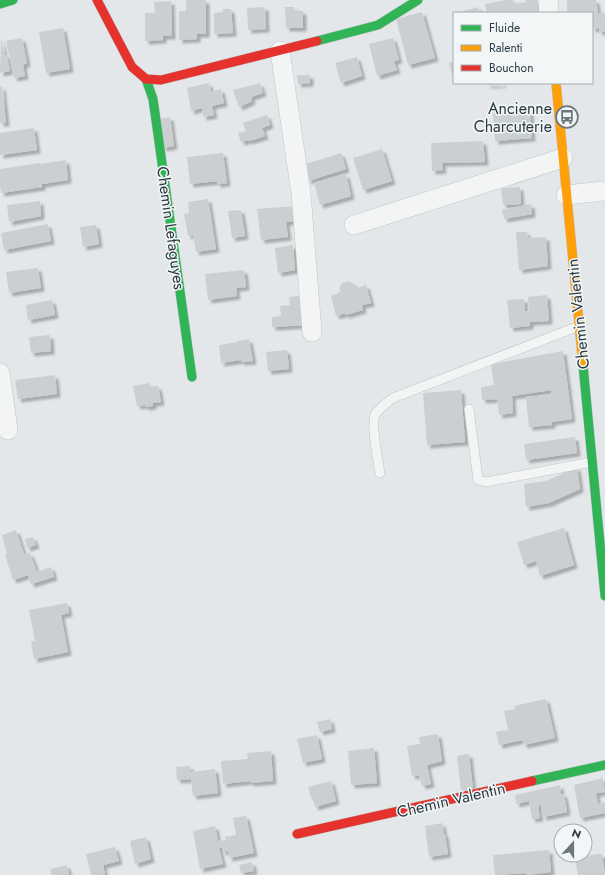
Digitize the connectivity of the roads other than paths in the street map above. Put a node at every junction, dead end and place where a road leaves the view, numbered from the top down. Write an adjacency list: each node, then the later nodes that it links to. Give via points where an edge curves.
1 (13, 0): 5 (street)
2 (97, 0): 8 (street, Chemin Lefaguyes, via 132,67)
3 (418, 0): 7 (street, via 378,25)
4 (548, 0): 6 (street)
5 (0, 4)
6 (549, 12)
7 (280, 51): 8 (street, via 161,80); 15 (street, via 301,193)
8 (146, 79): 17 (street, Chemin Lefaguyes, via 153,99)
9 (556, 84): 10 (street, Chemin Valentin)
10 (563, 158): 12 (street, Chemin Valentin); 13 (street)
11 (605, 190): 12 (street)
12 (566, 195): 14 (street, Chemin Valentin)
13 (354, 225)
14 (579, 326): 20 (street, Chemin Valentin); 21 (lane, via 393,398 375,414 374,429)
15 (312, 332)
16 (0, 373): 19 (street)
17 (192, 377)
18 (469, 409): 20 (lane, via 478,480 486,482)
19 (8, 430)
20 (592, 462): 22 (street, Chemin Valentin)
21 (380, 473)
22 (603, 545): 23 (street, Chemin Valentin)
23 (605, 596)
24 (605, 765): 25 (street, Chemin Valentin)
25 (296, 834)

